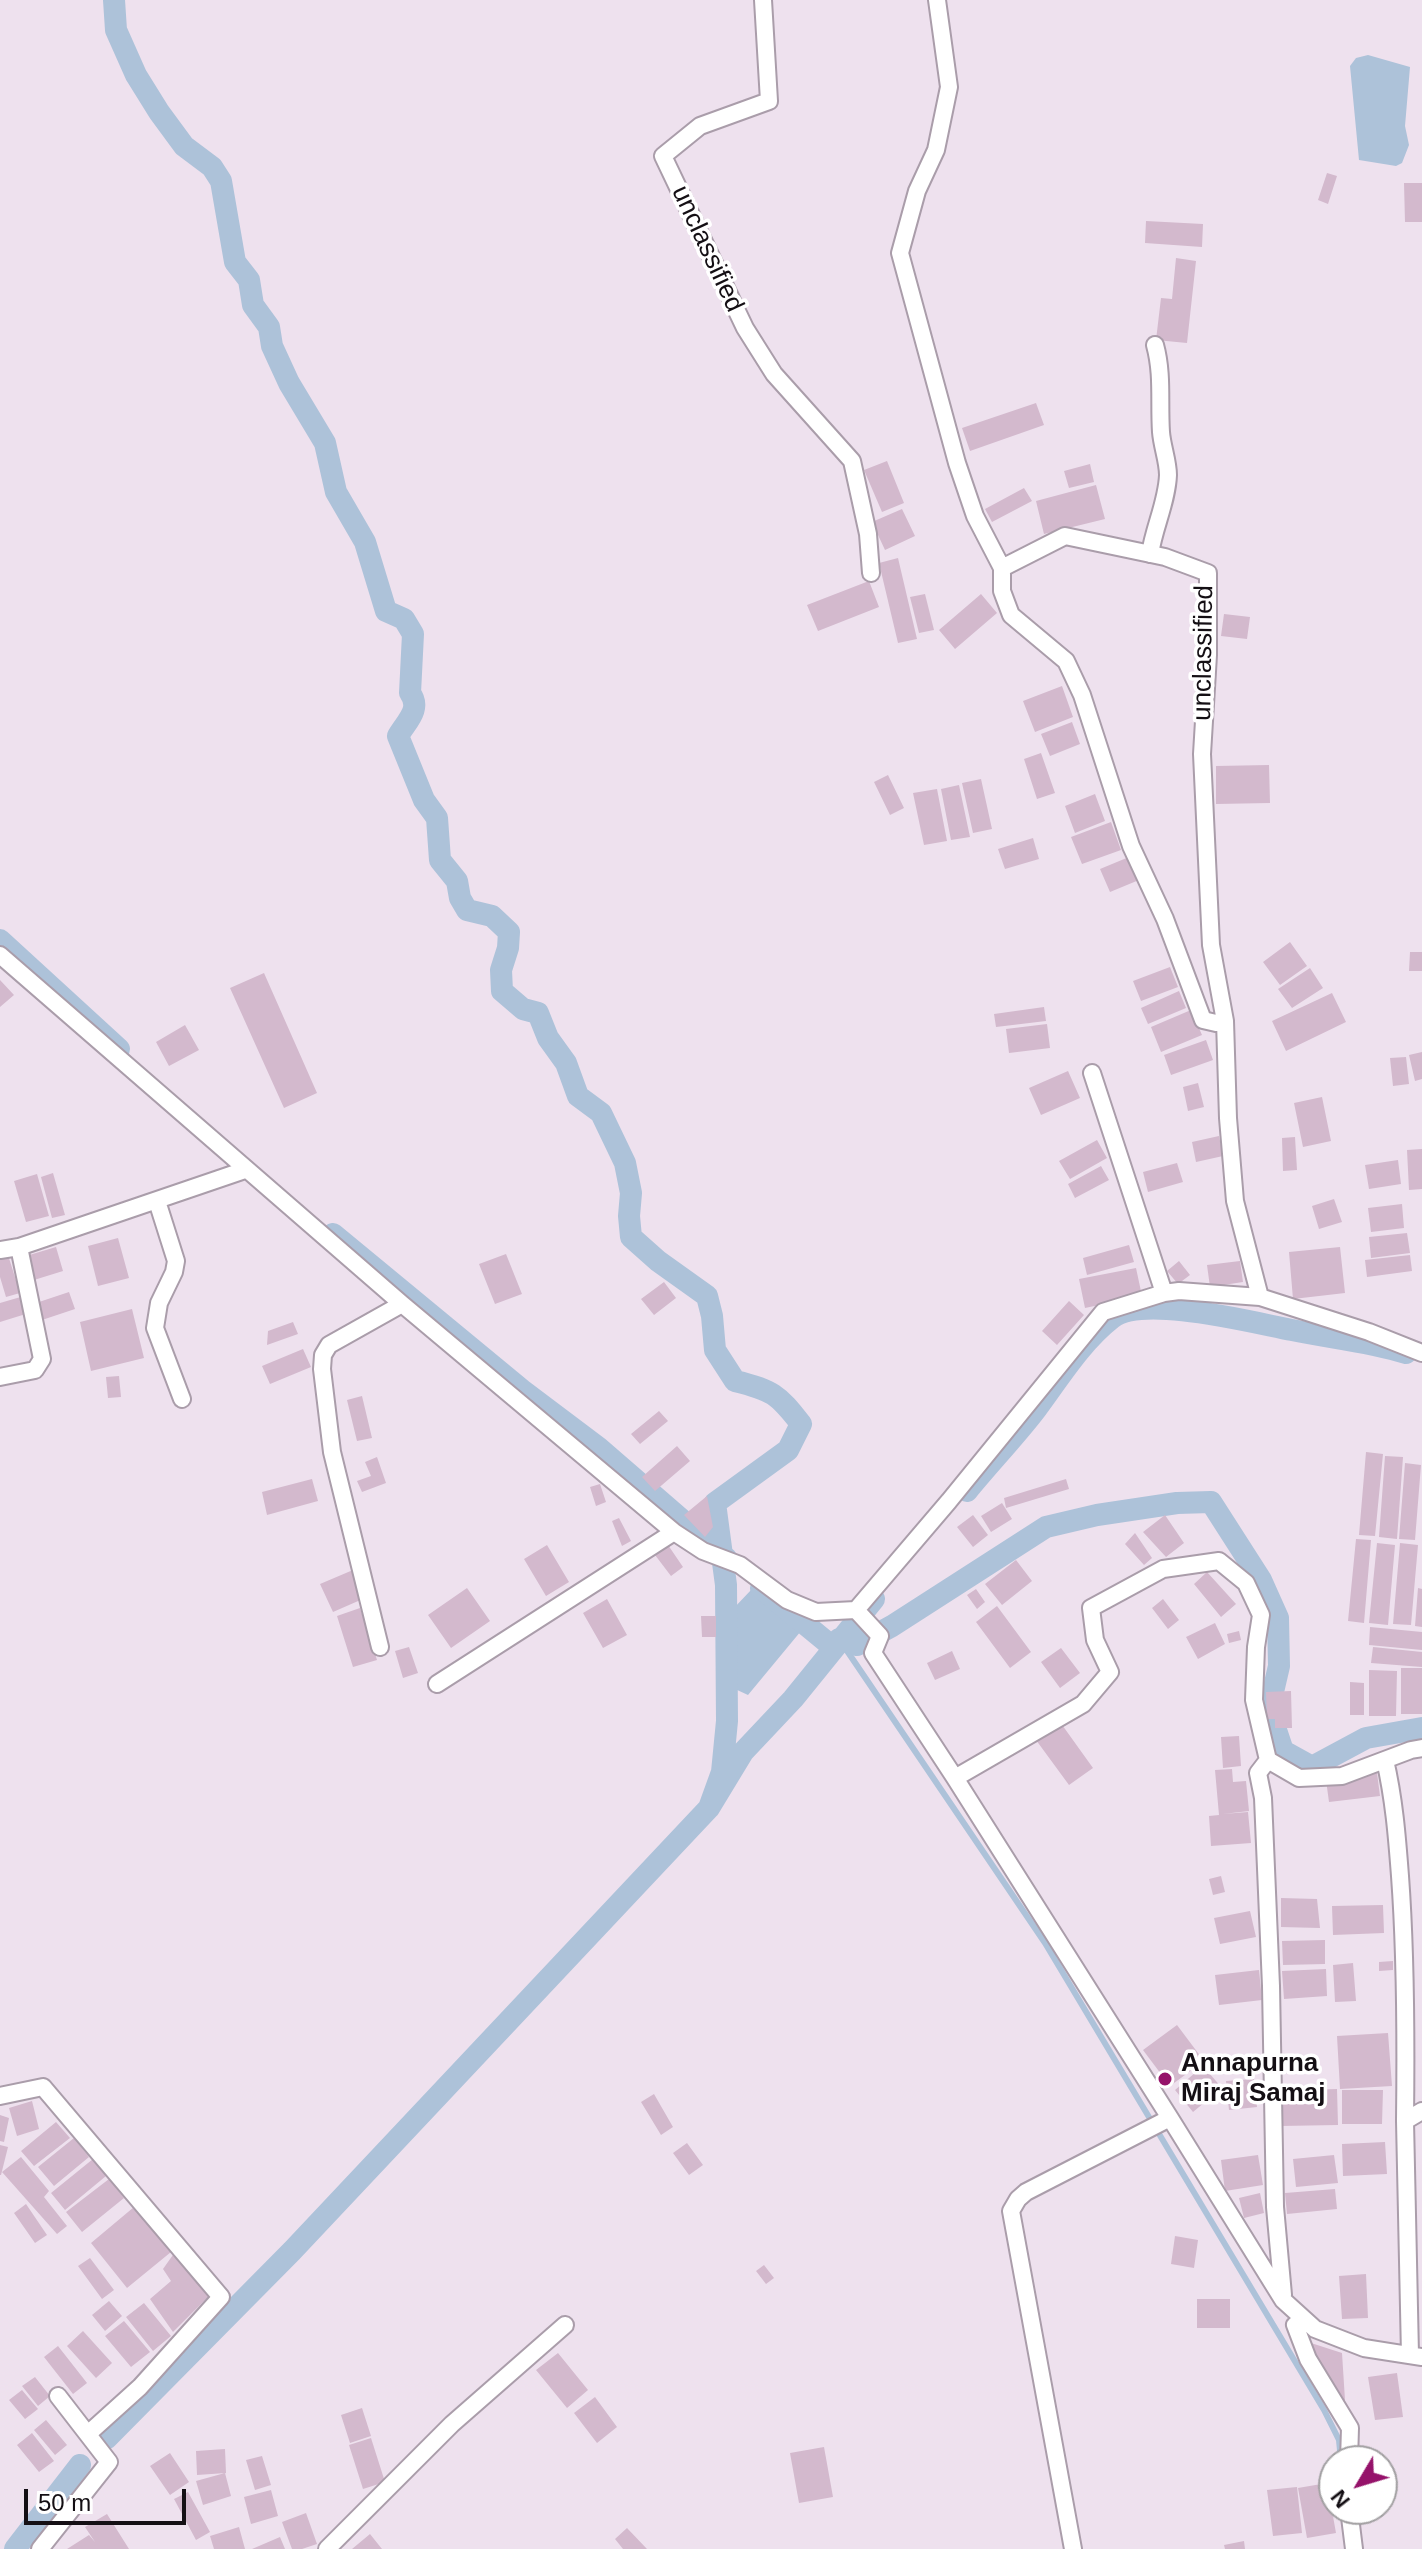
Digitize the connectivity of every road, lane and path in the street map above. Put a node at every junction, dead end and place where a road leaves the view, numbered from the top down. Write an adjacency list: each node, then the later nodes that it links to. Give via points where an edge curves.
1 (763, 0): 6 (street, unclassified, via 769,101 700,126 663,156 745,328 774,374 852,461)
2 (937, 0): 5 (street, via 949,87 936,150 917,191 900,253 957,463 975,516)
3 (1155, 345): 4 (street, via 1168,474)
4 (1150, 554): 5 (street, unclassified, via 1065,536); 8 (street, unclassified, via 1208,573 1202,754 1211,945)
5 (1002, 568): 8 (street, via 1002,591 1011,615 1066,661 1082,695 1131,846 1203,1020)
6 (871, 573)
7 (0, 955): 10 (street)
8 (1225, 1021): 15 (street, unclassified, via 1235,1201)
9 (1092, 1073): 14 (street)
10 (245, 1170): 11 (street); 16 (street)
11 (157, 1201): 12 (street); 19 (street, via 176,1261 155,1328)
12 (19, 1247): 13 (street); 18 (street, via 42,1359 35,1370)
13 (0, 1250)
14 (1164, 1293): 15 (street); 21 (street, via 1103,1312)
15 (1260, 1297): 17 (street)
16 (402, 1304): 20 (street); 22 (street, via 329,1345 322,1369 332,1452)
17 (1422, 1353)
18 (0, 1377)
19 (182, 1399)
20 (674, 1532): 21 (street, via 740,1565 787,1600 816,1612); 23 (street)
21 (856, 1610): 27 (street, via 880,1636 873,1653)
22 (380, 1647)
23 (437, 1684)
24 (1422, 1748): 26 (street)
25 (1268, 1760): 26 (street, via 1299,1778 1342,1776); 27 (street, via 1254,1700 1261,1615 1246,1583 1219,1561 1163,1569 1091,1608 1095,1640 1110,1672 1083,1704); 32 (street, via 1258,1773)
26 (1385, 1760): 31 (street, via 1394,1798 1402,1903)
27 (955, 1778): 30 (street)
28 (0, 2096): 37 (street, via 43,2087 221,2297 140,2387)
29 (1422, 2111): 31 (street)
30 (1170, 2118): 32 (street); 42 (street, via 1026,2192 1011,2211)
31 (1405, 2121): 35 (street)
32 (1283, 2300): 33 (street)
33 (1303, 2318): 35 (street, via 1315,2329 1364,2348); 38 (street, via 1295,2325 1308,2359 1350,2428)
34 (565, 2325): 41 (street, via 452,2424)
35 (1416, 2356)
36 (58, 2396): 37 (street)
37 (89, 2433): 40 (street, via 109,2462)
38 (1349, 2445)
39 (1351, 2525): 43 (street)
40 (40, 2549)
41 (327, 2549)
42 (1073, 2549)
43 (1354, 2549)

